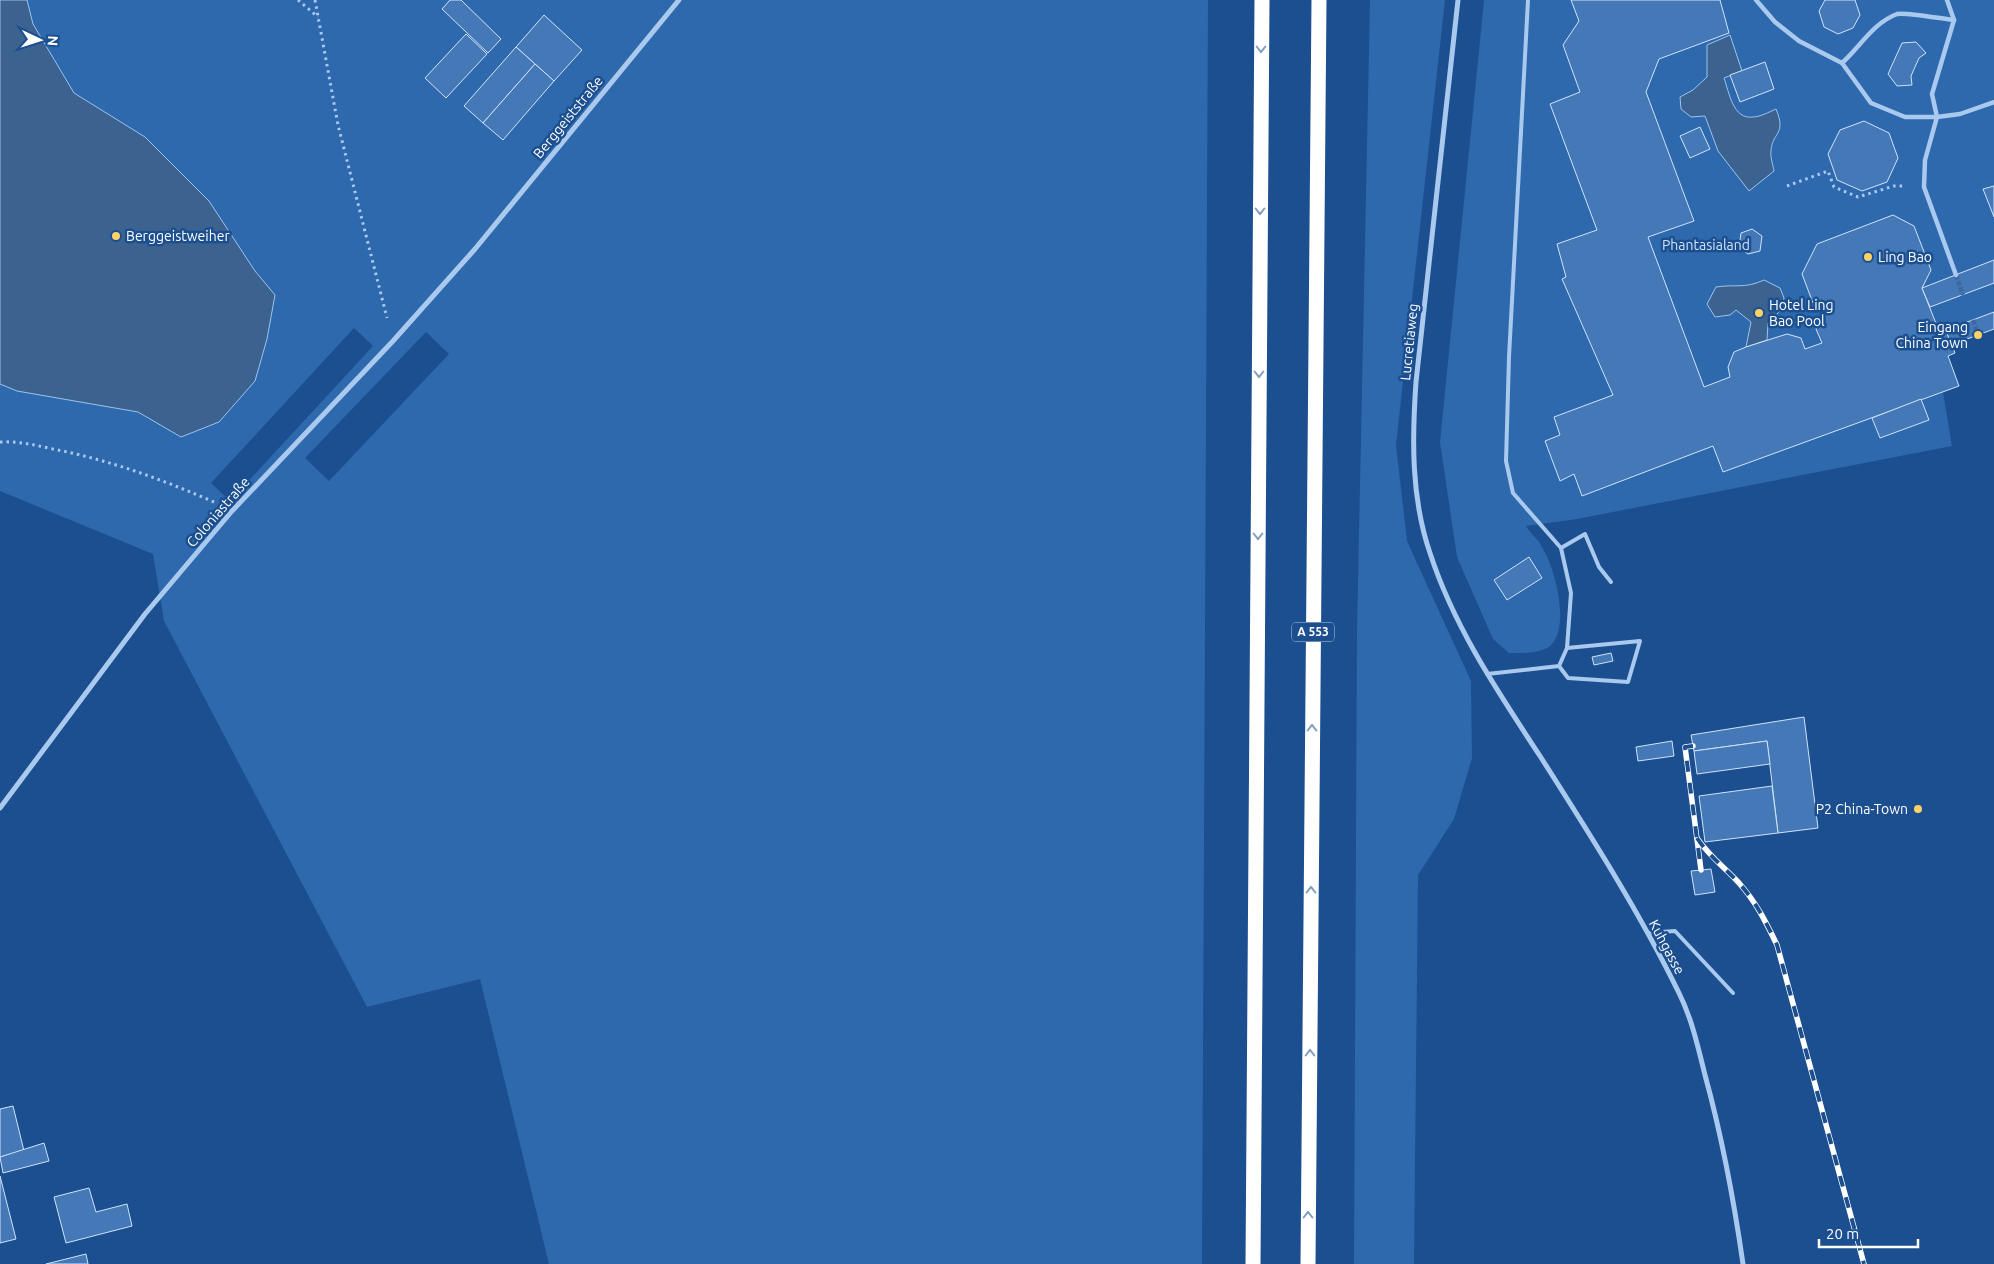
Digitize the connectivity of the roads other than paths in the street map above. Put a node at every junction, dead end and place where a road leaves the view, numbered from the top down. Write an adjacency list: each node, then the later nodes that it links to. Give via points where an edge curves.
1 (679, 0): 12 (street, Berggeiststraße)
2 (1262, 0): 22 (highway, one-way to 22)
3 (1319, 0): 23 (highway, A 553, one-way to 3)
4 (1458, 0): 18 (street, Lucretiaweg, via 1412,428 1420,515 1429,552 1445,592)
5 (1528, 0): 14 (lane, via 1506,461 1513,493)
6 (1756, 0): 9 (street, via 1775,22 1799,41)
7 (1947, 0): 8 (street)
8 (1954, 20): 9 (street, via 1898,14 1874,27); 11 (street, via 1932,94)
9 (1842, 62): 11 (street, via 1871,103 1905,116)
10 (1994, 102): 11 (street, via 1960,114)
11 (1936, 117): 13 (street, via 1925,160 1924,187)
12 (475, 249): 19 (street, Coloniastraße, via 232,511 145,614)
13 (1956, 275)
14 (1561, 548): 15 (lane, via 1585,534 1599,567); 16 (lane, via 1571,593)
15 (1611, 582)
16 (1567, 648): 17 (lane); 17 (lane, via 1640,641 1628,682 1568,678)
17 (1558, 666): 18 (lane)
18 (1487, 674): 20 (street, Kuhgasse)
19 (0, 808)
20 (1648, 933): 21 (lane, via 1674,931); 24 (street, Kuhgasse, via 1692,1025 1714,1107)
21 (1732, 993)
22 (1253, 1264)
23 (1308, 1264)
24 (1743, 1264)

